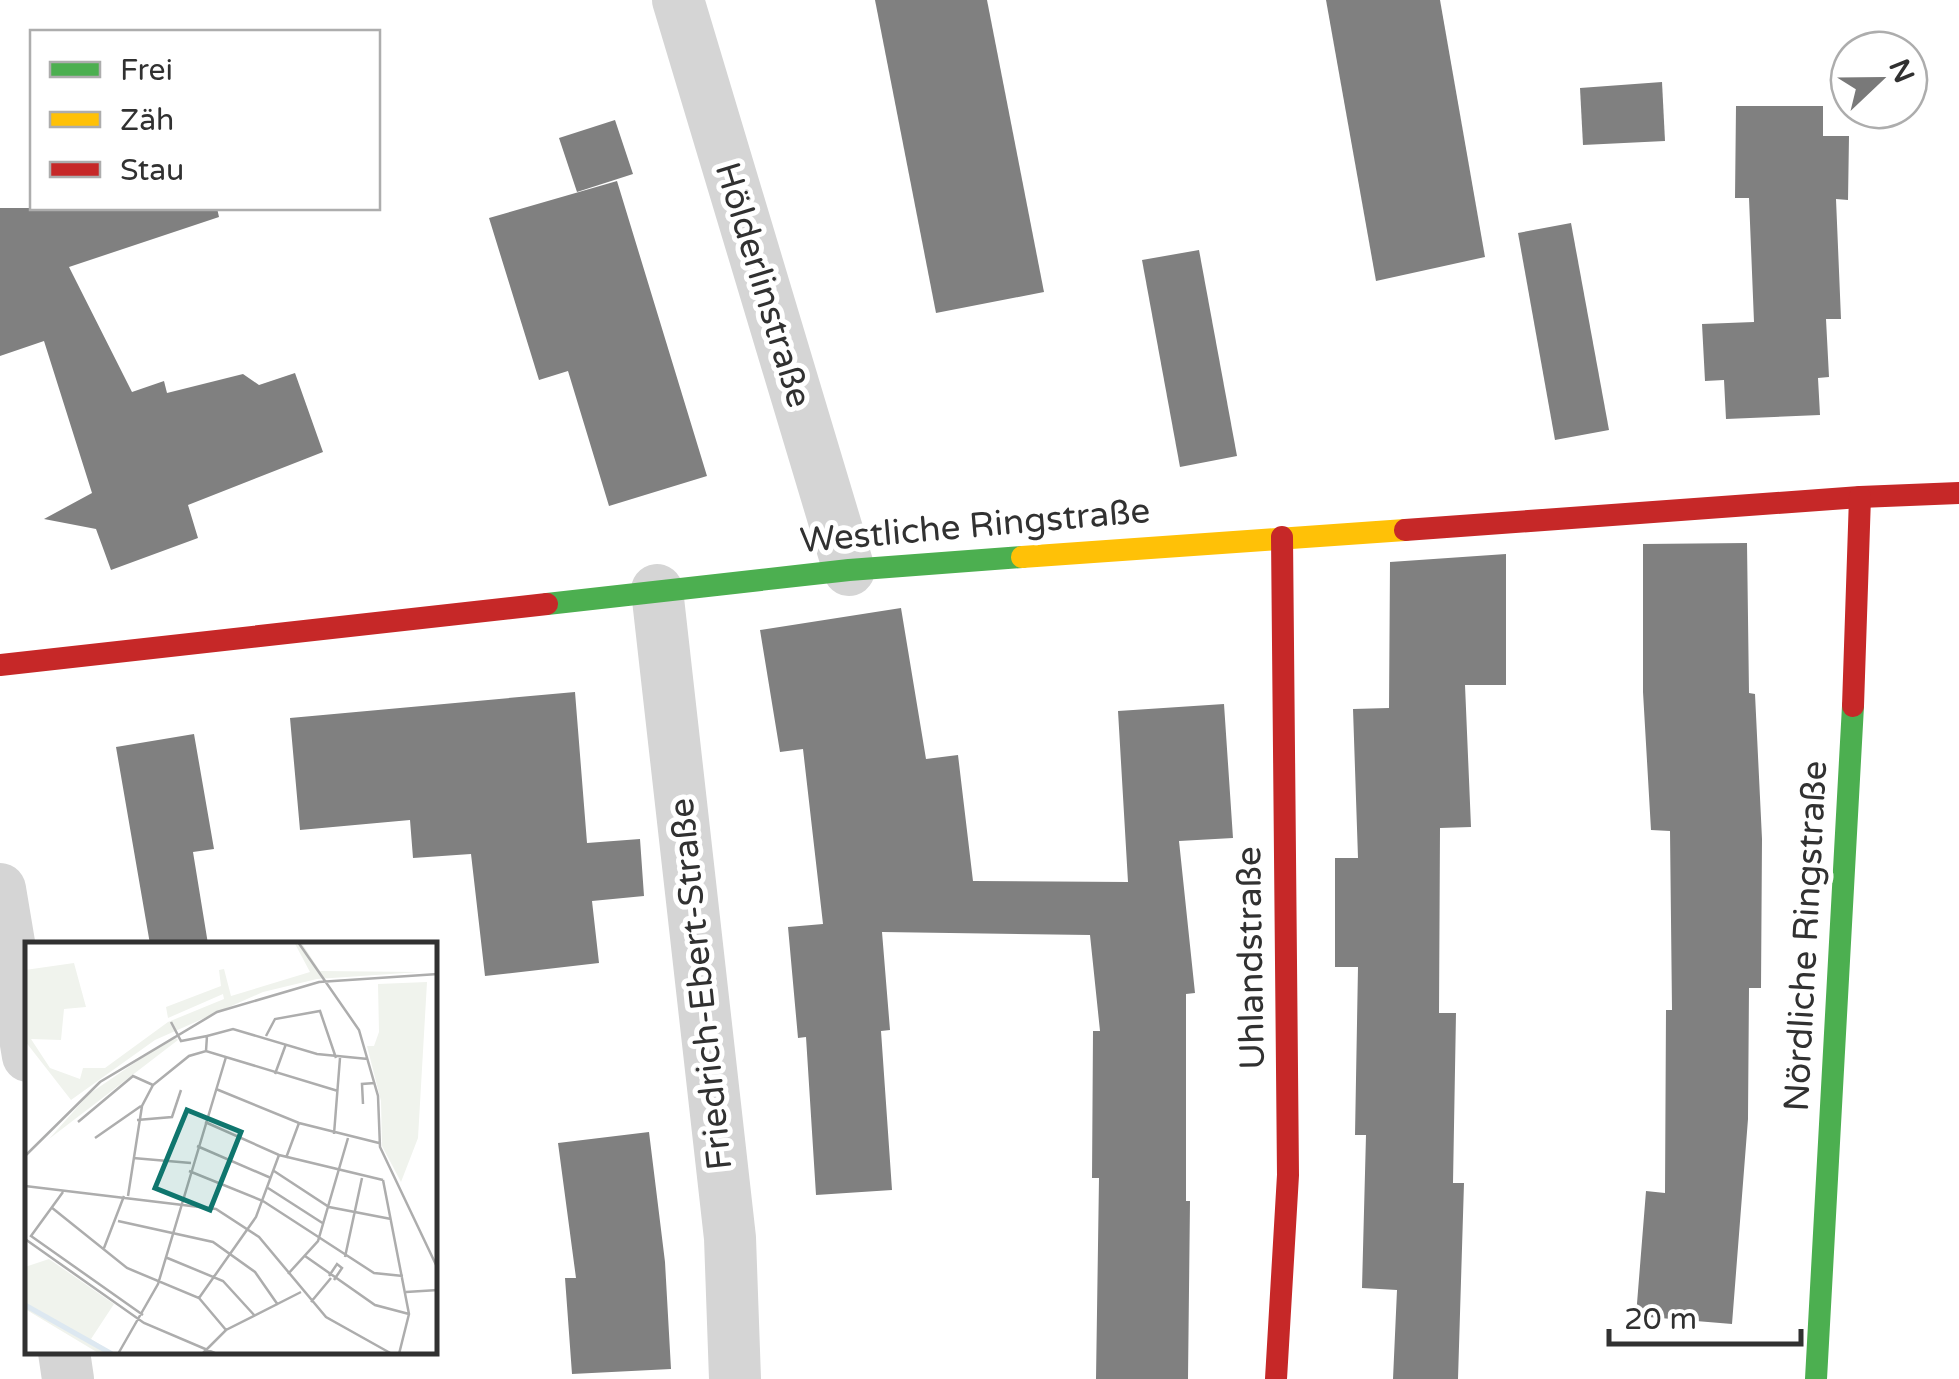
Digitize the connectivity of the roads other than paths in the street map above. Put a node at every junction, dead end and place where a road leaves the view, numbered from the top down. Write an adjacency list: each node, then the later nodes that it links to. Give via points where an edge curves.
1 (678, 0): 5 (street, Hölderlinstraße)
2 (1959, 493): 3 (street, Westliche Ringstraße)
3 (1860, 497): 4 (street, Westliche Ringstraße); 14 (street, Nördliche Ringstraße)
4 (1282, 536): 5 (street, Westliche Ringstraße); 13 (street, Uhlandstraße, via 1288,1175)
5 (848, 570): 6 (street, Westliche Ringstraße)
6 (657, 590): 7 (street, Westliche Ringstraße); 12 (street, Friedrich-Ebert-Straße, via 730,1238)
7 (0, 665)
8 (0, 890): 9 (street)
9 (25, 1038)
10 (64, 1354): 11 (street)
11 (68, 1379)
12 (734, 1379)
13 (1276, 1379)
14 (1816, 1379)

